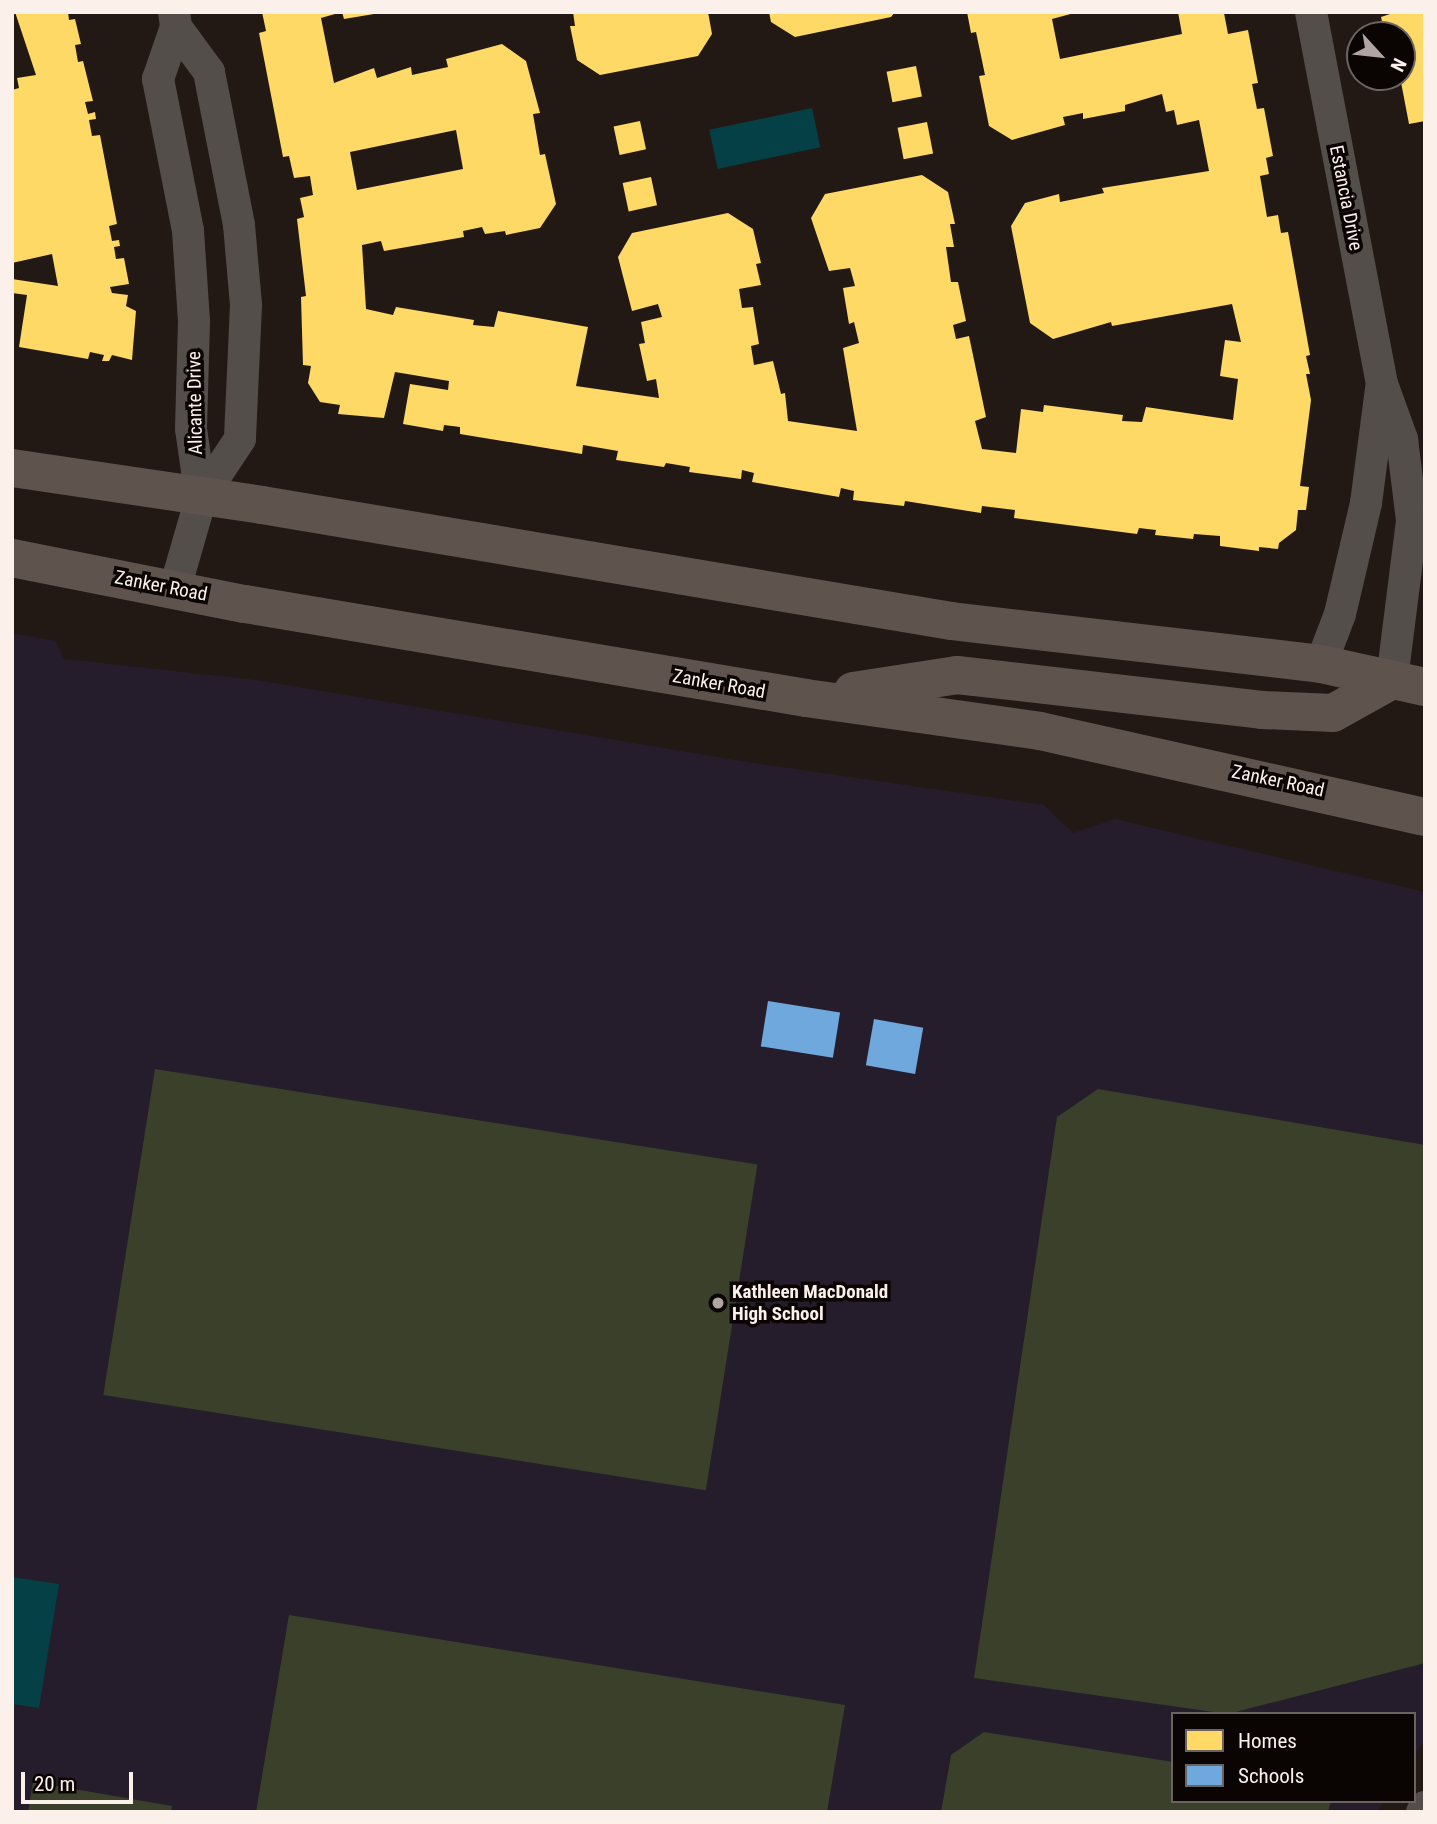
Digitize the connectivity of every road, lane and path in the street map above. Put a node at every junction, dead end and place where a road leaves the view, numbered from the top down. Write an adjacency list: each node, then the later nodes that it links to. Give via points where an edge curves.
1 (1311, 12): 3 (street, Estancia Drive)
2 (175, 20): 5 (street, Alicante Drive, via 158,79 188,231 194,321 191,429); 5 (street, Alicante Drive, via 209,72 239,225 246,305 240,439)
3 (1382, 384): 8 (street, Estancia Drive, via 1366,503 1340,614); 9 (street, Estancia Drive, via 1402,439 1412,521)
4 (12, 468): 5 (main road)
5 (201, 498): 7 (street); 8 (main road, via 951,621)
6 (12, 558): 7 (main road, Zanker Road)
7 (175, 588): 10 (main road, Zanker Road, via 245,604)
8 (1321, 664): 9 (main road)
9 (1408, 684): 10 (main road, via 1333,713 1262,710 957,675)
10 (806, 698): 11 (main road, Zanker Road, via 1040,731)
11 (1425, 817)
12 (1425, 1807): 13 (street)
13 (1422, 1812)

